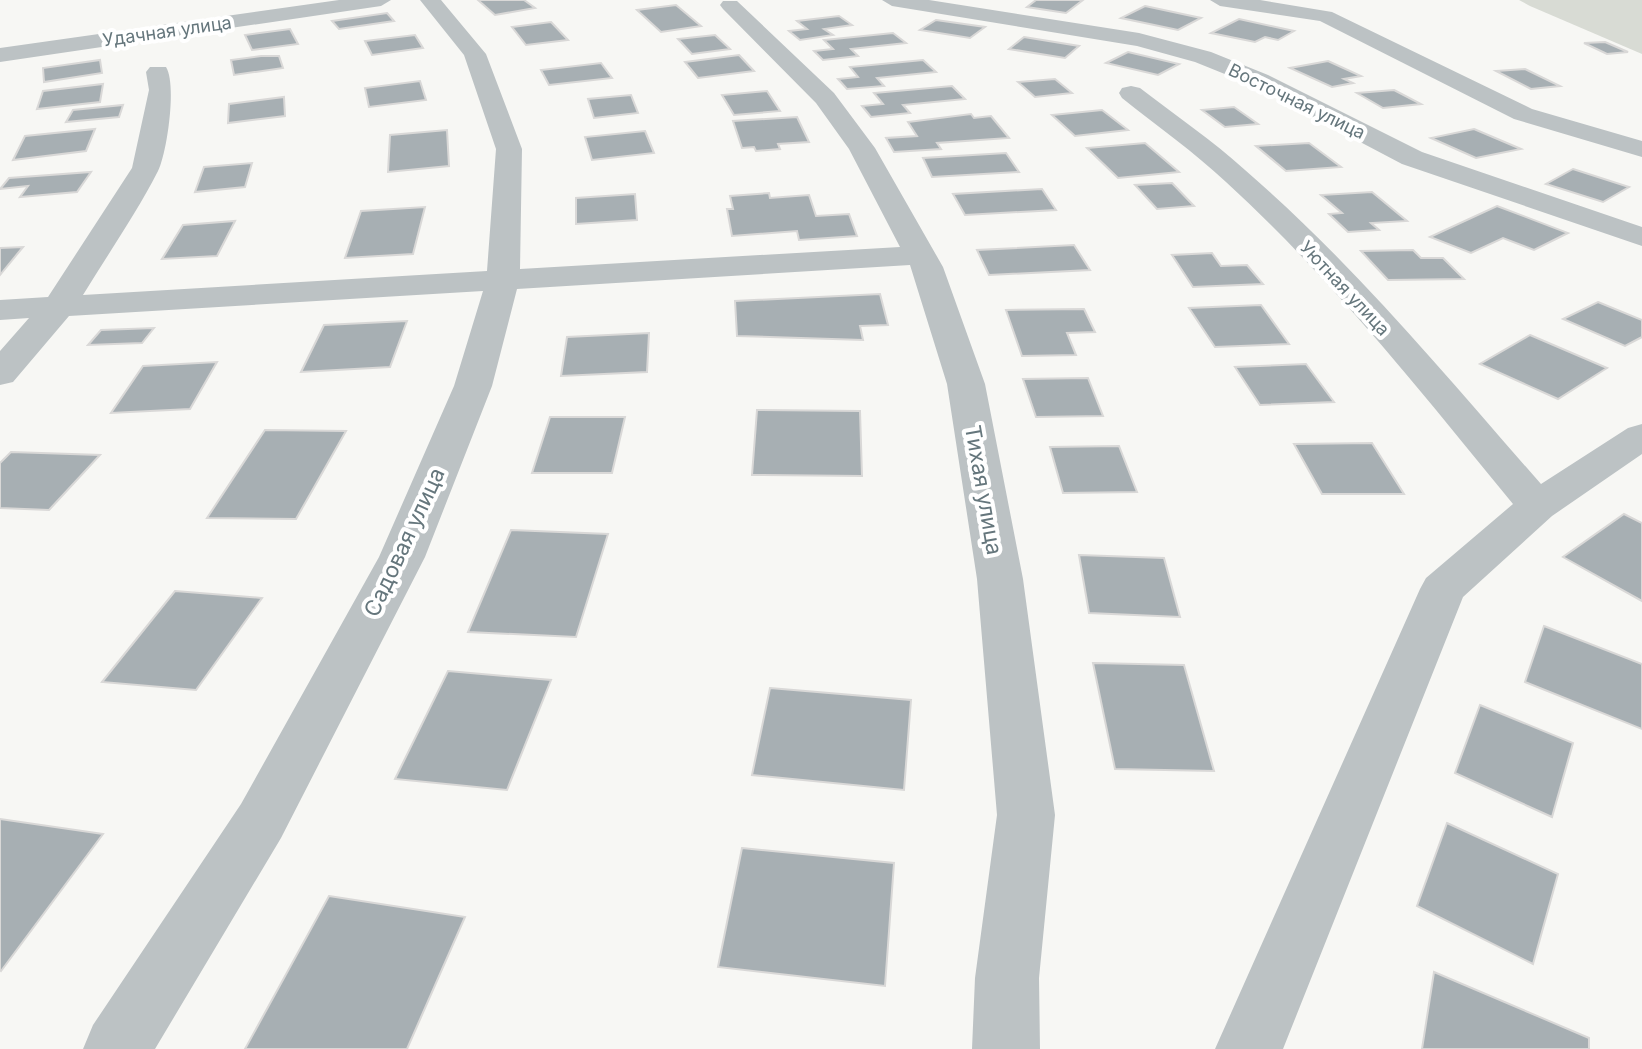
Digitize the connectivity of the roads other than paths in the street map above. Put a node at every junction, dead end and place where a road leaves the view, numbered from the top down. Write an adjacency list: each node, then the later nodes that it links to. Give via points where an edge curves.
1 (381, 0): 7 (street, Удачная улица)
2 (430, 0): 14 (street, Садовая улица, via 475,54 509,149)
3 (892, 0): 12 (street, Восточная улица, via 1139,40 1203,57 1260,80 1412,158)
4 (1220, 0): 11 (street, via 1325,16 1523,114)
5 (730, 5): 13 (street, Тихая улица, via 825,98 862,148)
6 (139, 11): 7 (street)
7 (153, 33): 8 (street, Удачная улица)
8 (0, 55)
9 (158, 72): 15 (street, via 161,90 146,168)
10 (1131, 93): 19 (street, Уютная улица, via 1236,177 1303,243)
11 (1642, 149)
12 (1642, 237)
13 (921, 255): 14 (street); 21 (street, Тихая улица, via 966,384 1000,579 1026,815 1007,978)
14 (503, 280): 15 (street); 20 (street, Садовая улица, via 473,386 402,557 261,821)
15 (59, 306): 16 (street); 17 (street)
16 (0, 310)
17 (0, 374)
18 (1642, 436): 19 (street)
19 (1537, 506): 22 (street, via 1443,589)
20 (117, 1049)
21 (1006, 1049)
22 (1249, 1049)

